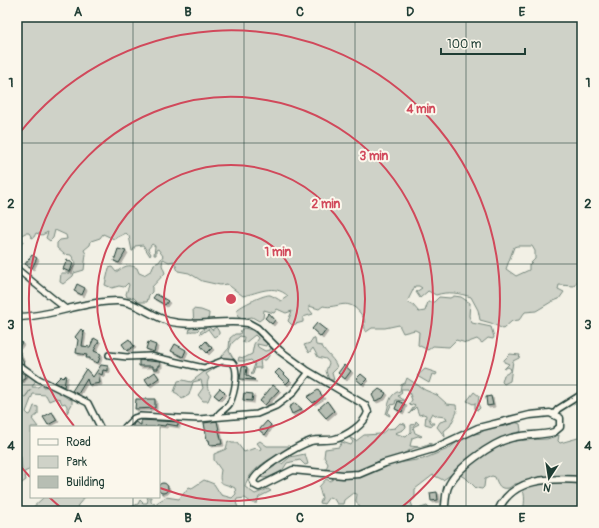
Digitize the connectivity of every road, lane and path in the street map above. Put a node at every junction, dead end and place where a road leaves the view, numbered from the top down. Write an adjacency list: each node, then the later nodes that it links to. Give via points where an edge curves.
1 (17, 269): 2 (street)
2 (66, 309): 3 (street); 6 (street, via 119,301 178,323 248,323)
3 (17, 317)
4 (109, 355): 9 (street, via 150,356 204,368 222,361 232,362 236,369 231,398)
5 (17, 366): 10 (street, via 89,404)
6 (309, 372): 8 (street, via 363,403 368,410 366,417 343,436 306,443 266,467 255,476 253,484 256,487 262,487 282,475 299,470 359,474 385,463 433,449 482,427 530,414); 9 (street, via 292,394 271,408 253,414)
7 (582, 394): 8 (street)
8 (554, 414): 13 (street, via 561,421 560,427 554,432 504,440 461,470 448,487)
9 (217, 417): 11 (street, via 189,419 140,416)
10 (100, 426)
11 (126, 426)
12 (582, 480): 14 (street, via 548,479 522,485 508,496)
13 (444, 511)
14 (498, 511)

